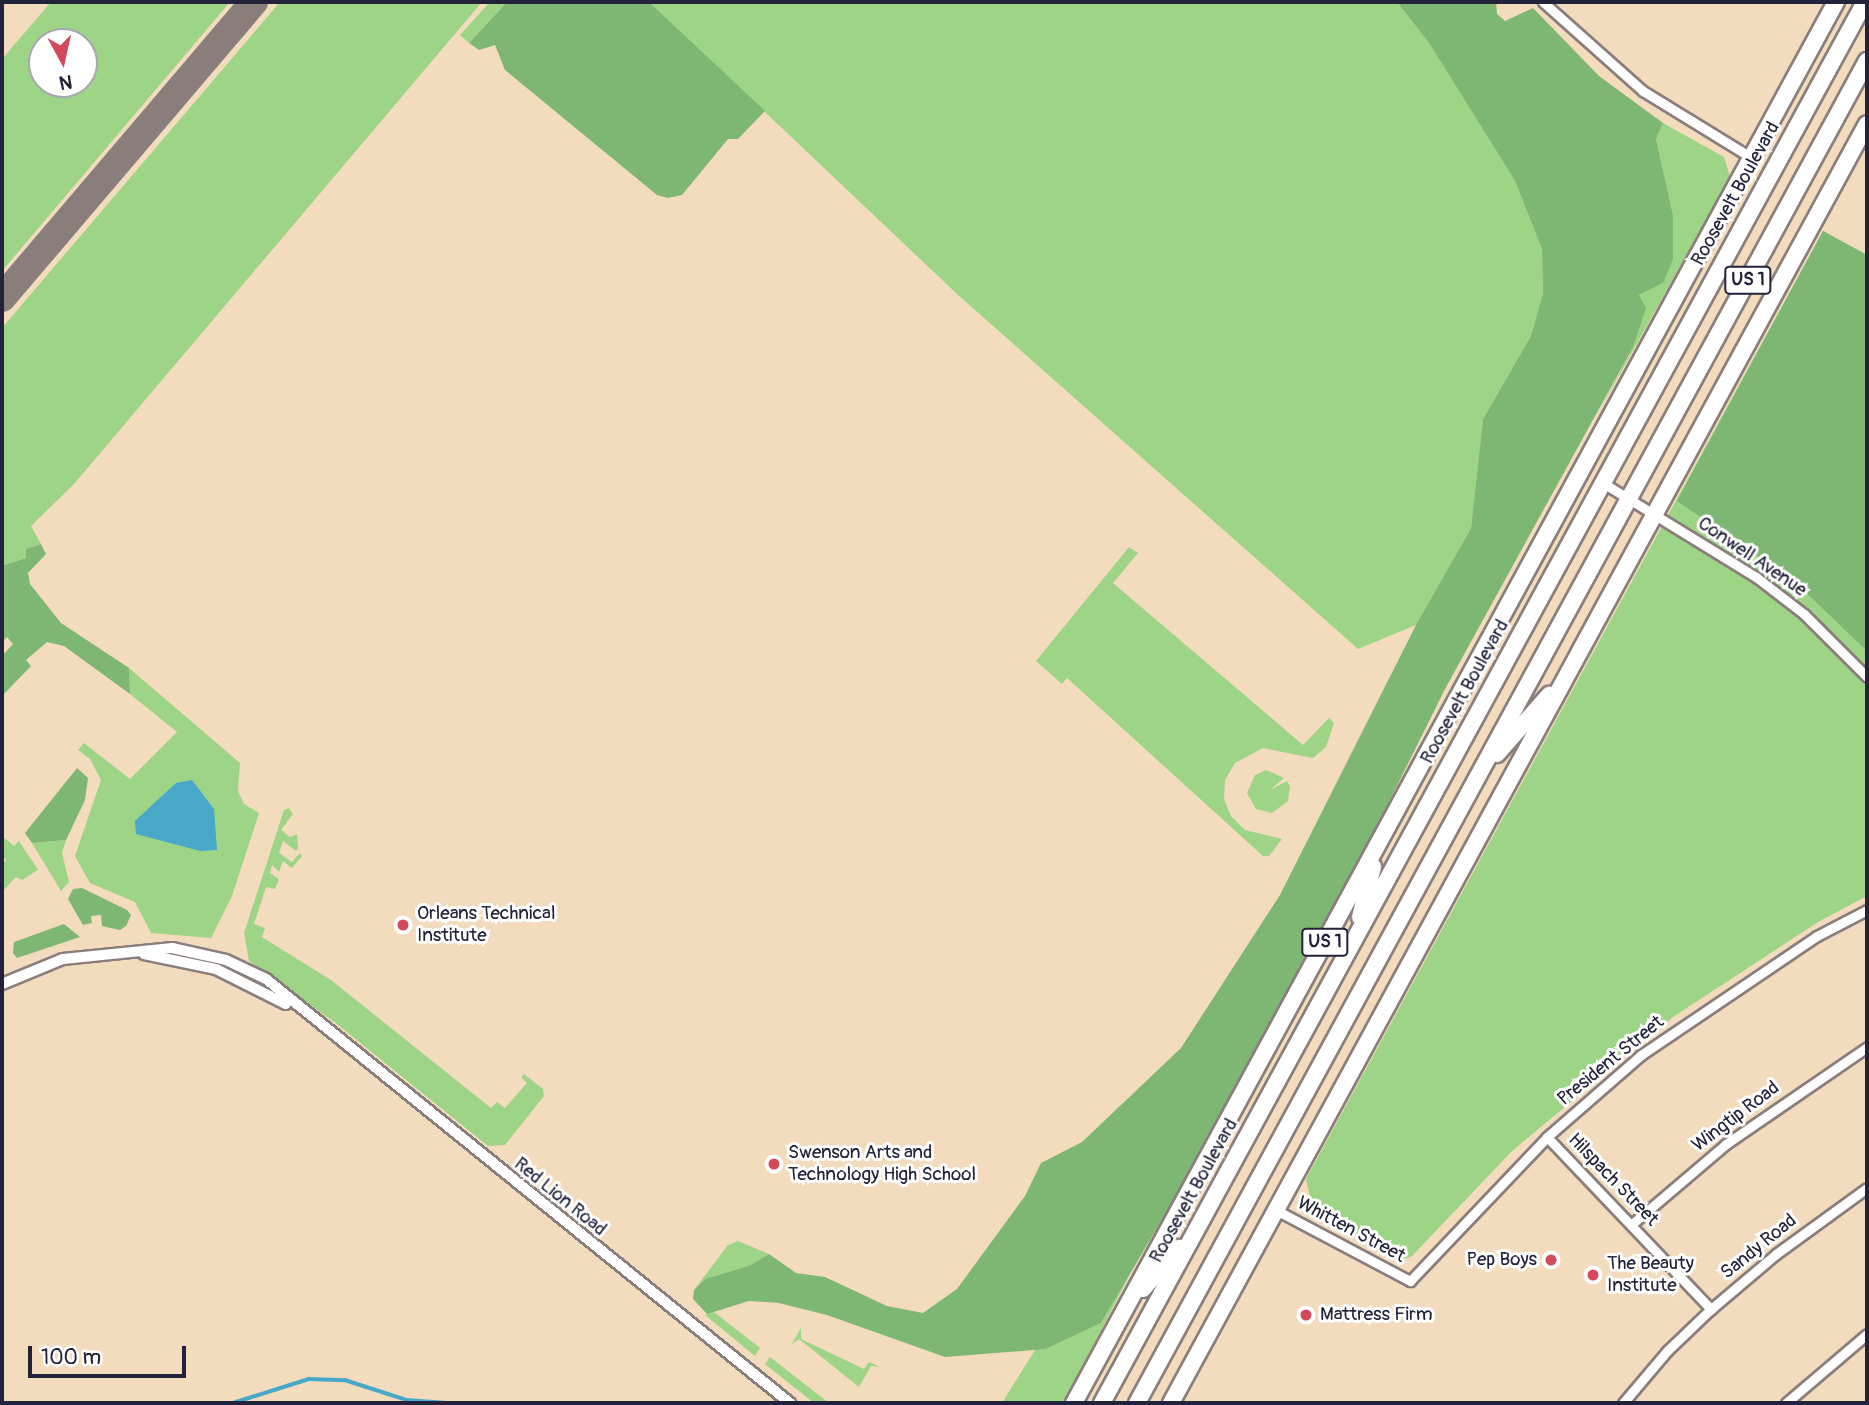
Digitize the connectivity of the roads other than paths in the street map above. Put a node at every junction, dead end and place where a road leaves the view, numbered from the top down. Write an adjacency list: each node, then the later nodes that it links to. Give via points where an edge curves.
1 (1543, 2): 6 (street, via 1643,91)
2 (1836, 2): 6 (highway, Roosevelt Boulevard / US 1)
3 (1865, 2): 7 (highway, Roosevelt Boulevard / US 1)
4 (1867, 61): 8 (highway, US 1)
5 (1867, 124): 9 (highway, US 1)
6 (1752, 158): 13 (highway, Roosevelt Boulevard / US 1)
7 (1603, 483): 8 (street, Conwell Avenue); 15 (highway, Roosevelt Boulevard / US 1)
8 (1629, 499): 9 (street, Conwell Avenue); 12 (highway, US 1)
9 (1655, 514): 10 (highway, US 1); 11 (street, Conwell Avenue, via 1728,557 1780,595)
10 (1569, 672): 12 (highway); 22 (highway, US 1)
11 (1867, 677)
12 (1477, 777): 32 (highway, US 1)
13 (1380, 841): 15 (highway); 27 (highway, Roosevelt Boulevard / US 1)
14 (1867, 910): 20 (street, President Street, via 1817,936 1641,1055)
15 (1353, 943): 24 (highway, Roosevelt Boulevard / US 1)
16 (117, 950): 17 (street, via 63,959); 18 (street, Red Lion Road, via 195,962 235,976); 18 (street, Red Lion Road, via 172,948 226,960 266,979)
17 (2, 984)
18 (309, 1018): 29 (street, Red Lion Road)
19 (1867, 1047): 23 (street, Wingtip Road, via 1726,1144)
20 (1547, 1137): 23 (street, Hilspach Street); 25 (street, President Street)
21 (1867, 1188): 26 (street, Sandy Road, via 1776,1254)
22 (1276, 1210): 25 (street, Whitten Street); 33 (highway, US 1)
23 (1632, 1224): 26 (street, Hilspach Street)
24 (1199, 1225): 27 (highway); 31 (highway, Roosevelt Boulevard / US 1)
25 (1410, 1281)
26 (1711, 1309): 34 (street, Sandy Road)
27 (1125, 1310): 30 (highway, Roosevelt Boulevard / US 1)
28 (1867, 1334): 35 (street)
29 (790, 1403)
30 (1074, 1403)
31 (1102, 1403)
32 (1137, 1403)
33 (1171, 1403)
34 (1623, 1403)
35 (1786, 1403)

